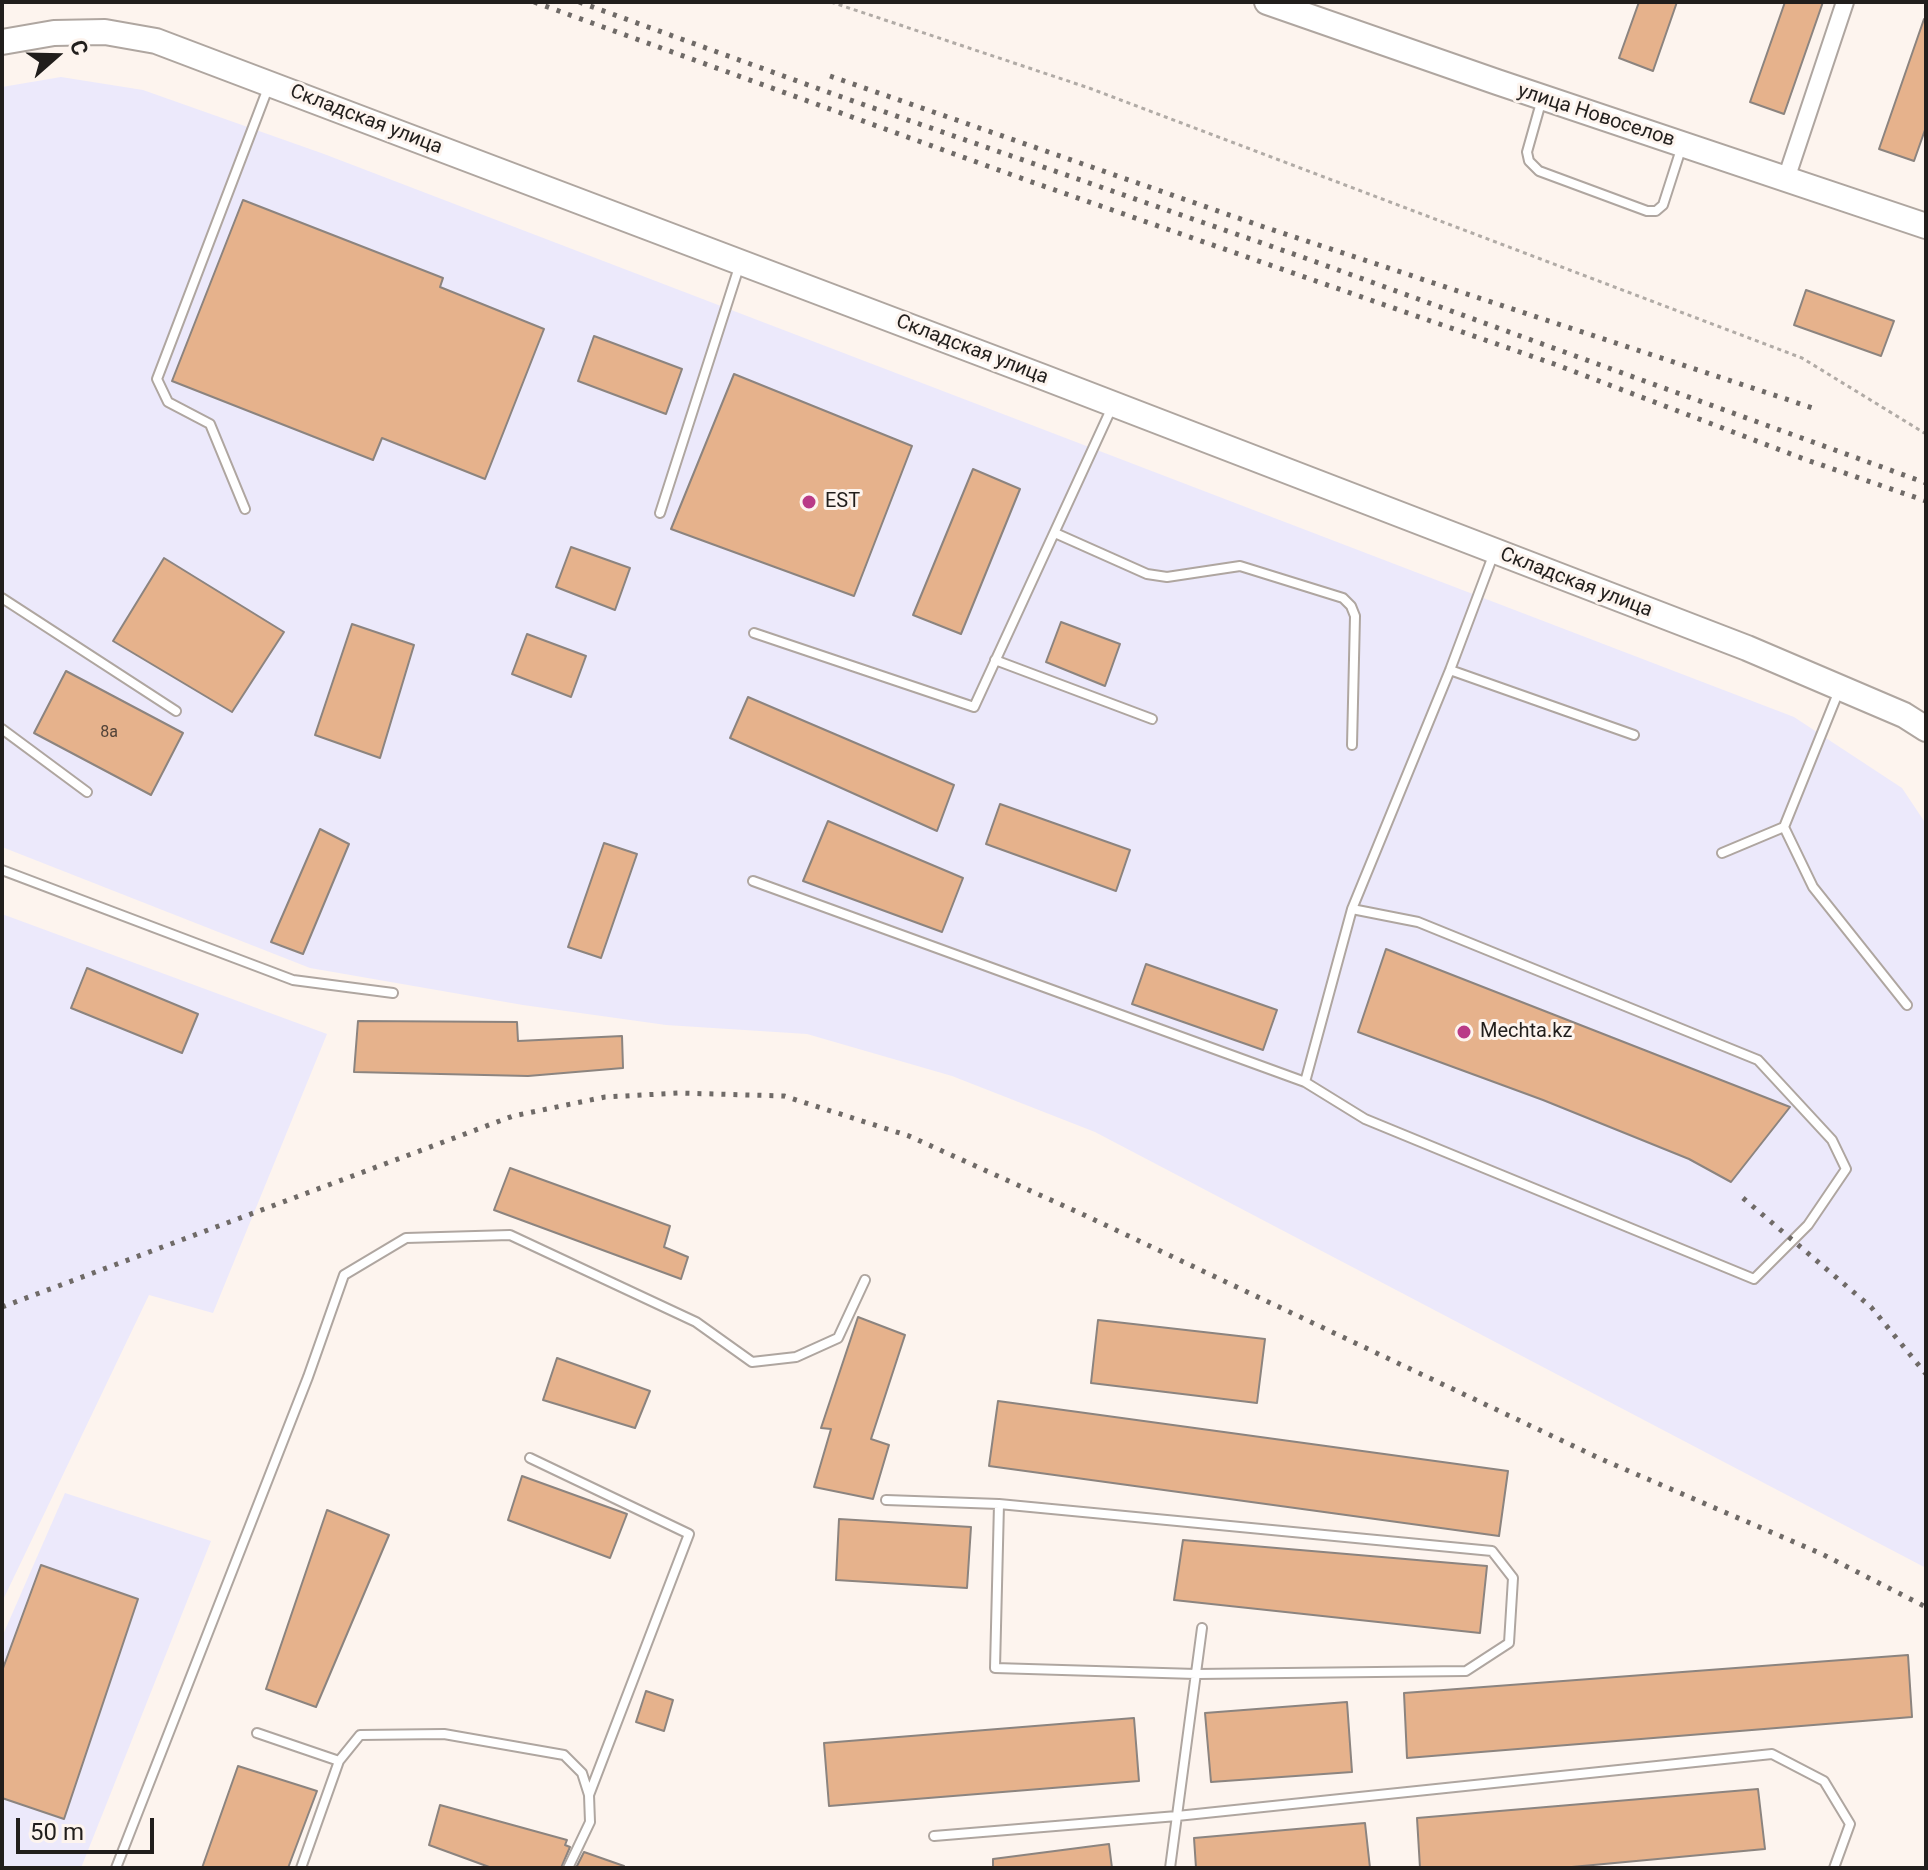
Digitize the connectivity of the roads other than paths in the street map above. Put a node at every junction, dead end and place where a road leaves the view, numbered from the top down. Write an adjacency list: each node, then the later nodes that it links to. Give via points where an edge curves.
1 (1267, 2): 5 (main road, улица Новоселов)
2 (1845, 2): 7 (street)
3 (2, 42): 4 (main road, Складская улица, via 105,32 156,41)
4 (270, 84): 9 (main road, Складская улица); 11 (lane, via 157,379 168,402 210,424)
5 (1542, 98): 6 (main road, улица Новоселов); 6 (lane, via 1529,161 1539,171 1647,211 1663,205)
6 (1682, 144): 7 (main road, улица Новоселов)
7 (1786, 179): 8 (main road, улица Новоселов)
8 (1926, 226)
9 (741, 262): 10 (main road, Складская улица); 12 (lane)
10 (1114, 404): 13 (lane); 14 (main road, Складская улица)
11 (245, 509)
12 (660, 513)
13 (1055, 533): 17 (lane); 25 (lane, via 1147,574 1167,577 1240,566 1343,598 1355,616)
14 (1494, 552): 18 (lane); 19 (main road, Складская улица)
15 (2, 598): 20 (lane)
16 (754, 633): 17 (lane, via 974,707)
17 (995, 660): 21 (lane)
18 (1450, 670): 24 (lane); 31 (lane)
19 (1840, 688): 23 (main road, Складская улица); 27 (lane)
20 (176, 711)
21 (1152, 719)
22 (2, 729): 26 (lane)
23 (1926, 729)
24 (1634, 735)
25 (1352, 745)
26 (87, 792)
27 (1784, 827): 28 (lane); 33 (lane, via 1813,887)
28 (1722, 853)
29 (2, 870): 32 (lane, via 293,980)
30 (753, 881): 34 (lane)
31 (1352, 909): 34 (lane); 34 (lane, via 1418,922 1758,1060 1832,1140 1846,1169 1808,1225 1754,1279 1365,1119)
32 (393, 993)
33 (1907, 1005)
34 (1305, 1082)
35 (865, 1280): 46 (lane, via 838,1338 796,1357 752,1362 696,1322 510,1235 406,1238 344,1275)
36 (530, 1458): 43 (lane, via 689,1534)
37 (886, 1500): 38 (lane)
38 (999, 1504): 40 (lane, via 995,1668); 40 (lane, via 1492,1551 1513,1578 1509,1643 1466,1671)
39 (1202, 1628): 40 (lane)
40 (1196, 1674): 44 (lane)
41 (257, 1733): 42 (lane)
42 (339, 1761): 43 (lane, via 360,1735 444,1734 564,1755 582,1773); 47 (lane)
43 (589, 1795): 48 (lane, via 590,1822)
44 (1177, 1816): 45 (lane); 49 (lane); 50 (lane, via 1772,1754 1824,1781 1850,1824)
45 (934, 1836)
46 (116, 1868)
47 (301, 1868)
48 (568, 1868)
49 (1170, 1868)
50 (1834, 1868)

